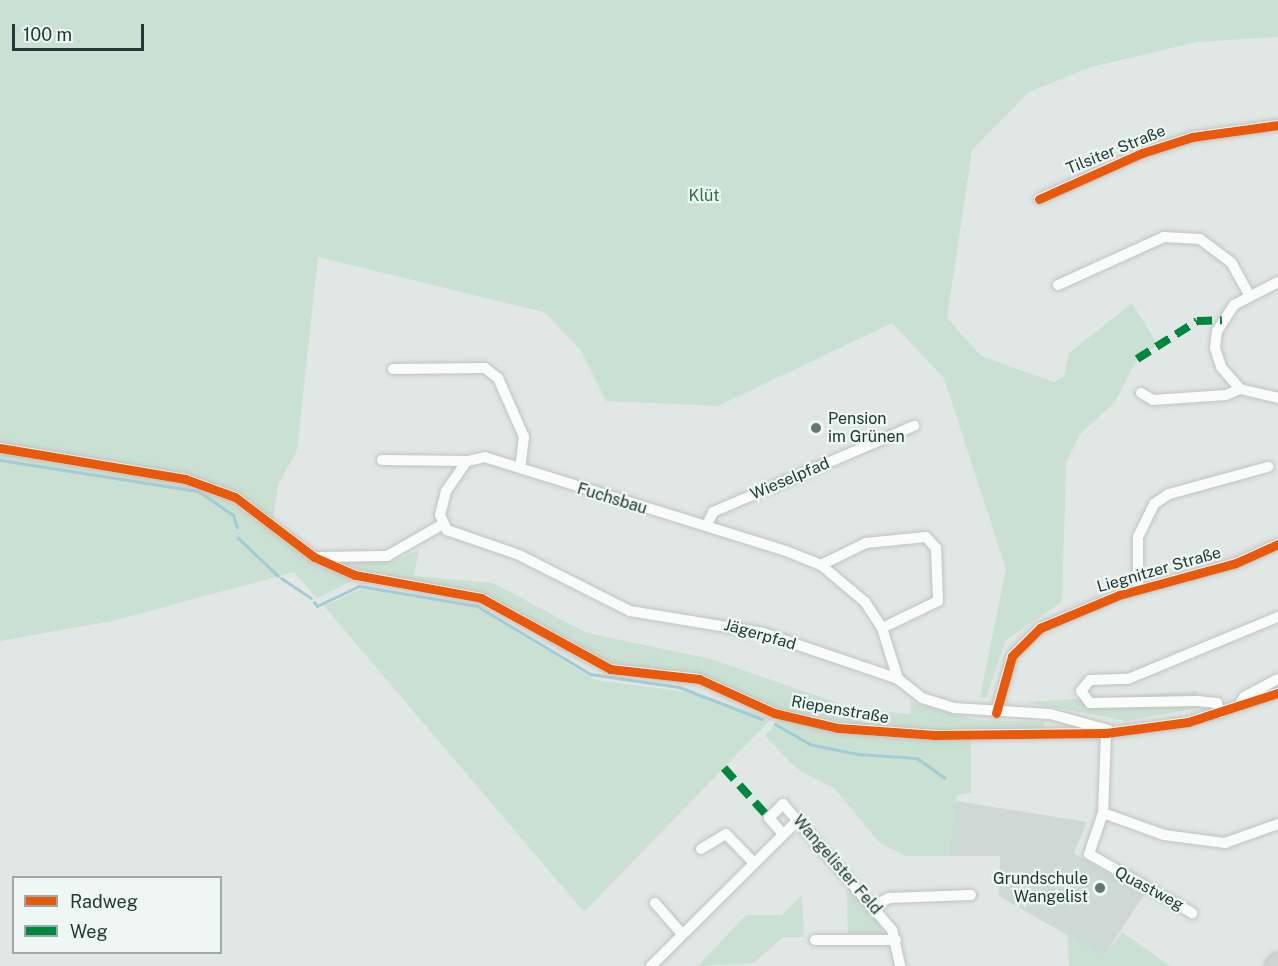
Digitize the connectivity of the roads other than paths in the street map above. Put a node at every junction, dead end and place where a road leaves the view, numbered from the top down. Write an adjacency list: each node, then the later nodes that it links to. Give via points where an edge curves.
1 (1278, 124): 2 (street, Tilsiter Straße, via 1152,149)
2 (1039, 199)
3 (1278, 282): 5 (street)
4 (1058, 285): 5 (street, via 1164,237 1200,239 1231,262)
5 (1249, 295): 7 (street, via 1222,320 1215,348 1221,367)
6 (393, 369): 15 (street, via 485,368 498,378 524,437)
7 (1240, 389): 8 (street, via 1226,395 1153,400); 9 (street)
8 (1141, 393)
9 (1278, 398)
10 (914, 426): 17 (street, Wieselpfad, via 713,512)
11 (0, 448): 19 (street, Riepenstraße, via 185,479 235,497)
12 (382, 460): 13 (street, Fuchsbau)
13 (467, 461): 15 (street, Fuchsbau, via 486,457); 16 (street, via 446,491)
14 (1268, 467): 21 (street, via 1170,494 1154,504 1138,537)
15 (520, 468): 17 (street, Fuchsbau, via 606,498)
16 (443, 524): 19 (street, via 387,556); 24 (street, Jägerpfad, via 630,611 734,625)
17 (707, 525): 20 (street, Fuchsbau)
18 (1278, 544): 21 (street, Liegnitzer Straße, via 1236,563)
19 (314, 557): 33 (street, Riepenstraße, via 355,575 481,598 610,669 699,679 784,716 885,734)
20 (821, 565): 23 (street, Fuchsbau, via 865,602); 23 (street, via 866,543 926,537 936,548 938,601)
21 (1138, 590): 28 (street, Liegnitzer Straße, via 1040,628 1024,642 1004,674)
22 (1278, 617): 29 (street, via 1128,679 1090,680 1081,691 1090,703 1198,701 1217,704)
23 (882, 628): 24 (street, Fuchsbau)
24 (898, 679): 28 (street, Jägerpfad, via 922,698)
25 (1278, 680): 27 (street, Riepenstraße, via 1244,697)
26 (1278, 693): 27 (street, Riepenstraße)
27 (1239, 706): 29 (street, Riepenstraße)
28 (996, 713): 30 (street, Jägerpfad)
29 (1220, 713): 31 (street, Riepenstraße)
30 (1050, 714): 31 (street, Jägerpfad); 33 (street, via 1059,723)
31 (1120, 732): 32 (street, Riepenstraße)
32 (1106, 733): 33 (street, Riepenstraße); 34 (street, Quastweg)
33 (1056, 734)
34 (1103, 813): 36 (street, via 1164,835 1225,843); 43 (street, Quastweg, via 1089,854)
35 (798, 820): 37 (street); 37 (street, Wangelister Feld, via 783,804 769,818); 42 (street, Wangelister Feld)
36 (1278, 824)
37 (783, 834): 39 (street)
38 (701, 849): 39 (street, via 726,834)
39 (754, 863): 44 (street)
40 (971, 895): 42 (street, via 889,898)
41 (656, 903): 44 (street)
42 (874, 906): 46 (street, Wangelister Feld)
43 (1192, 913)
44 (682, 934): 48 (street)
45 (814, 940): 46 (street)
46 (896, 940): 49 (street, Wangelister Feld)
47 (1278, 962): 50 (main road)
48 (651, 966)
49 (900, 966)
50 (1273, 966)

